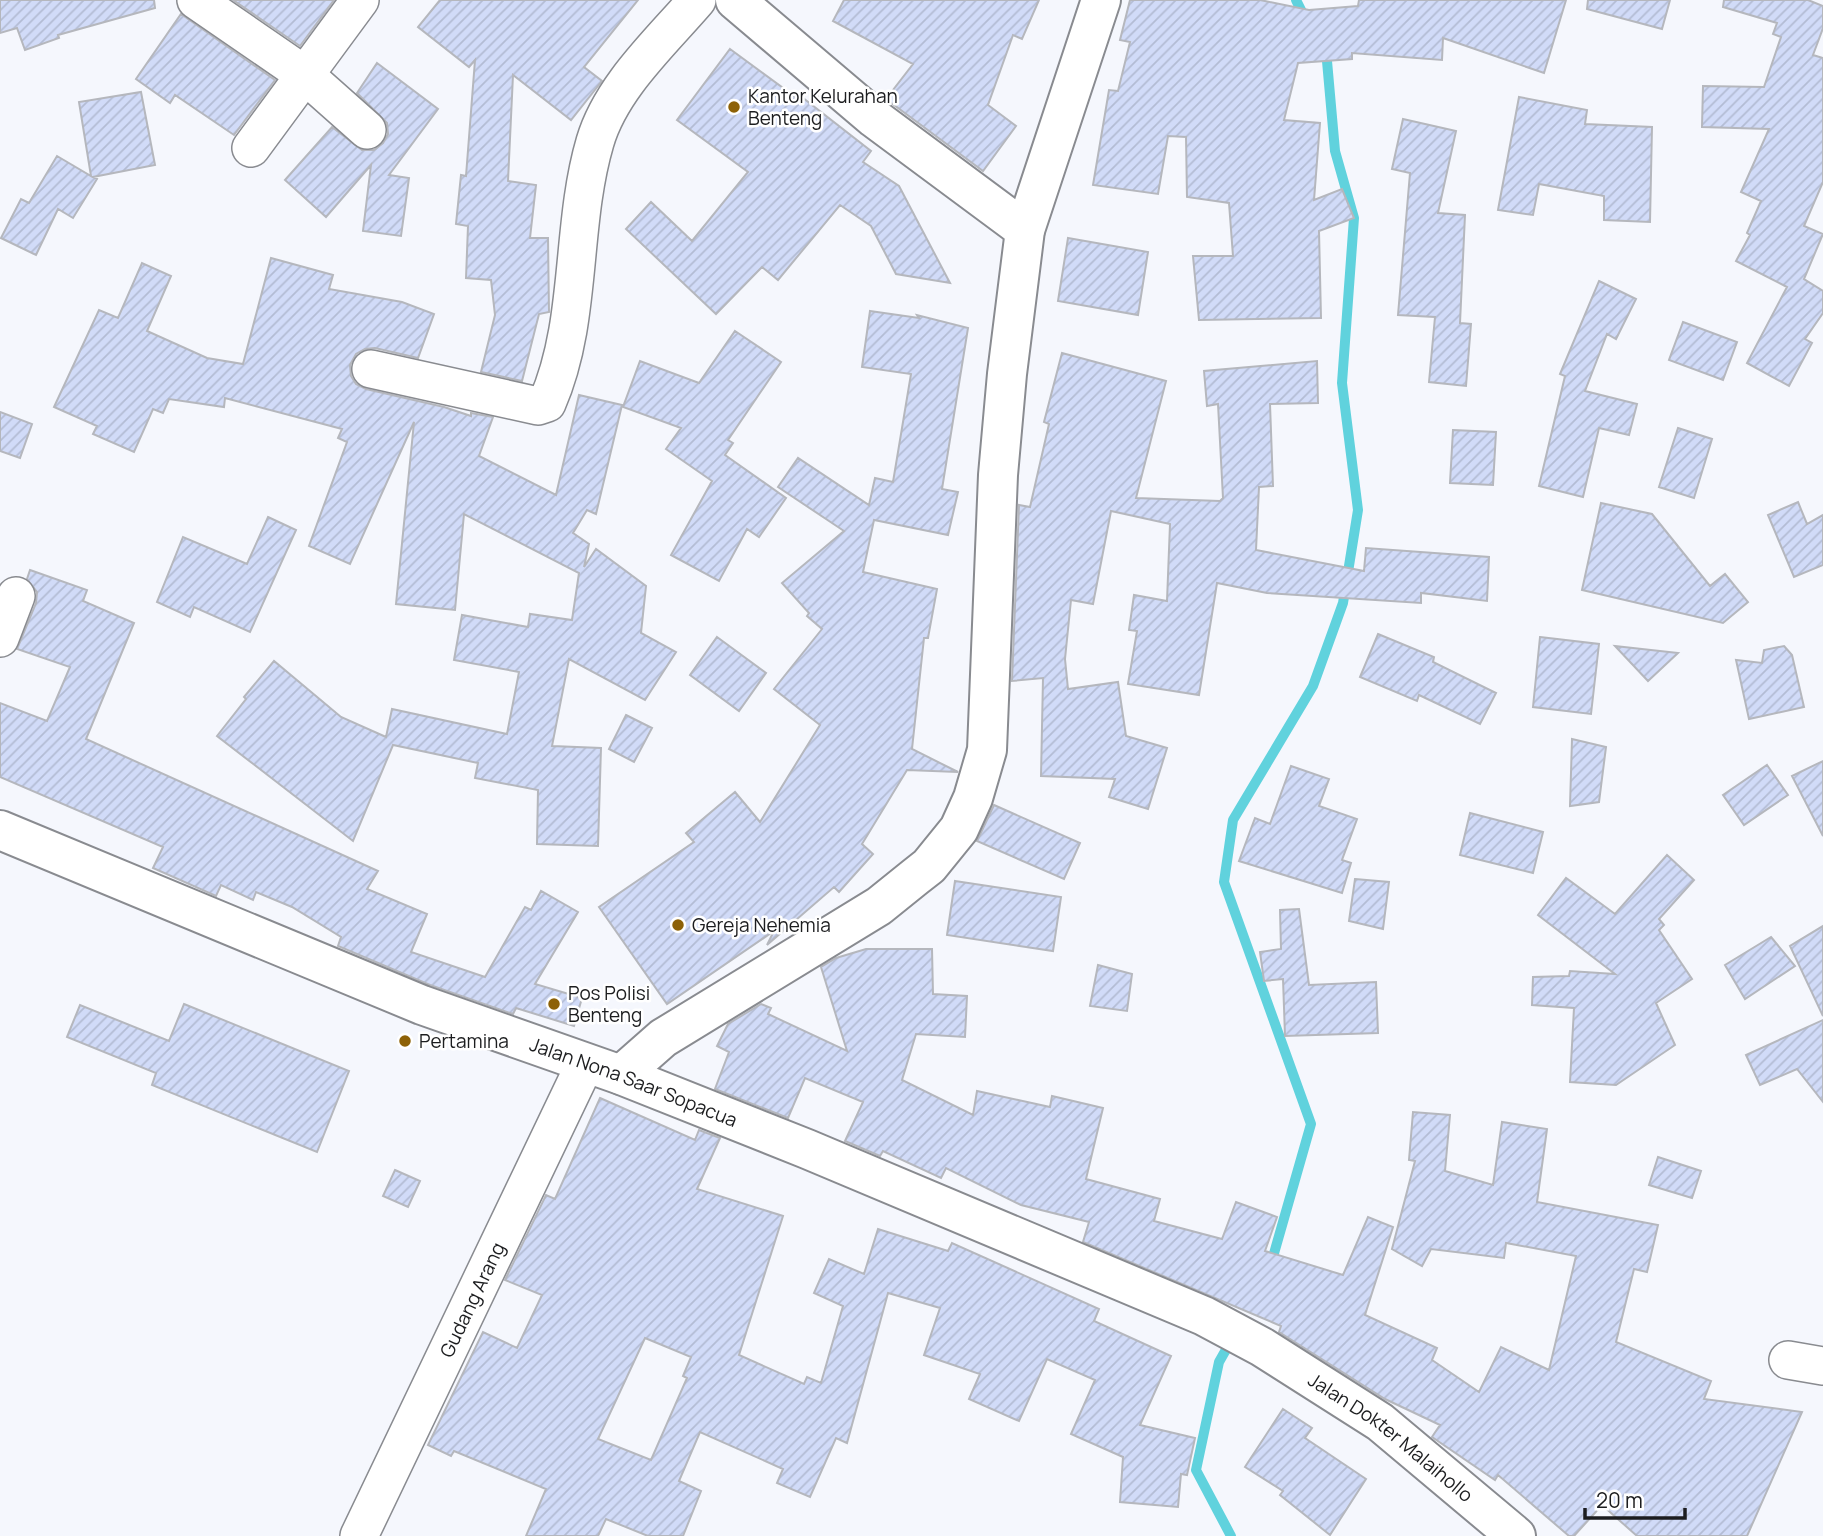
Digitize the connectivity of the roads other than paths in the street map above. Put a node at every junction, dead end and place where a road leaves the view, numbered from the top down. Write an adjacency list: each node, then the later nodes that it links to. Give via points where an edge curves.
1 (196, 0): 6 (street)
2 (360, 0): 6 (street)
3 (697, 0): 10 (street, via 620,92 596,140 581,208 565,354 547,402 538,406)
4 (735, 0): 9 (main road, via 874,118)
5 (1101, 0): 9 (main road)
6 (304, 75): 7 (street); 8 (street)
7 (367, 130)
8 (251, 149)
9 (1025, 230): 14 (main road, via 998,475 987,750 981,778 959,829 929,866 879,906)
10 (370, 369)
11 (16, 596): 12 (street)
12 (0, 638)
13 (0, 830): 14 (main road, Jalan Nona Saar Sopacua, via 422,1005)
14 (603, 1069): 15 (main road, Jalan Nona Saar Sopacua, via 1114,1276); 16 (street, Gudang Arang)
15 (1262, 1347): 17 (main road, Jalan Dokter Malaihollo, via 1380,1422)
16 (359, 1536)
17 (1516, 1536)

